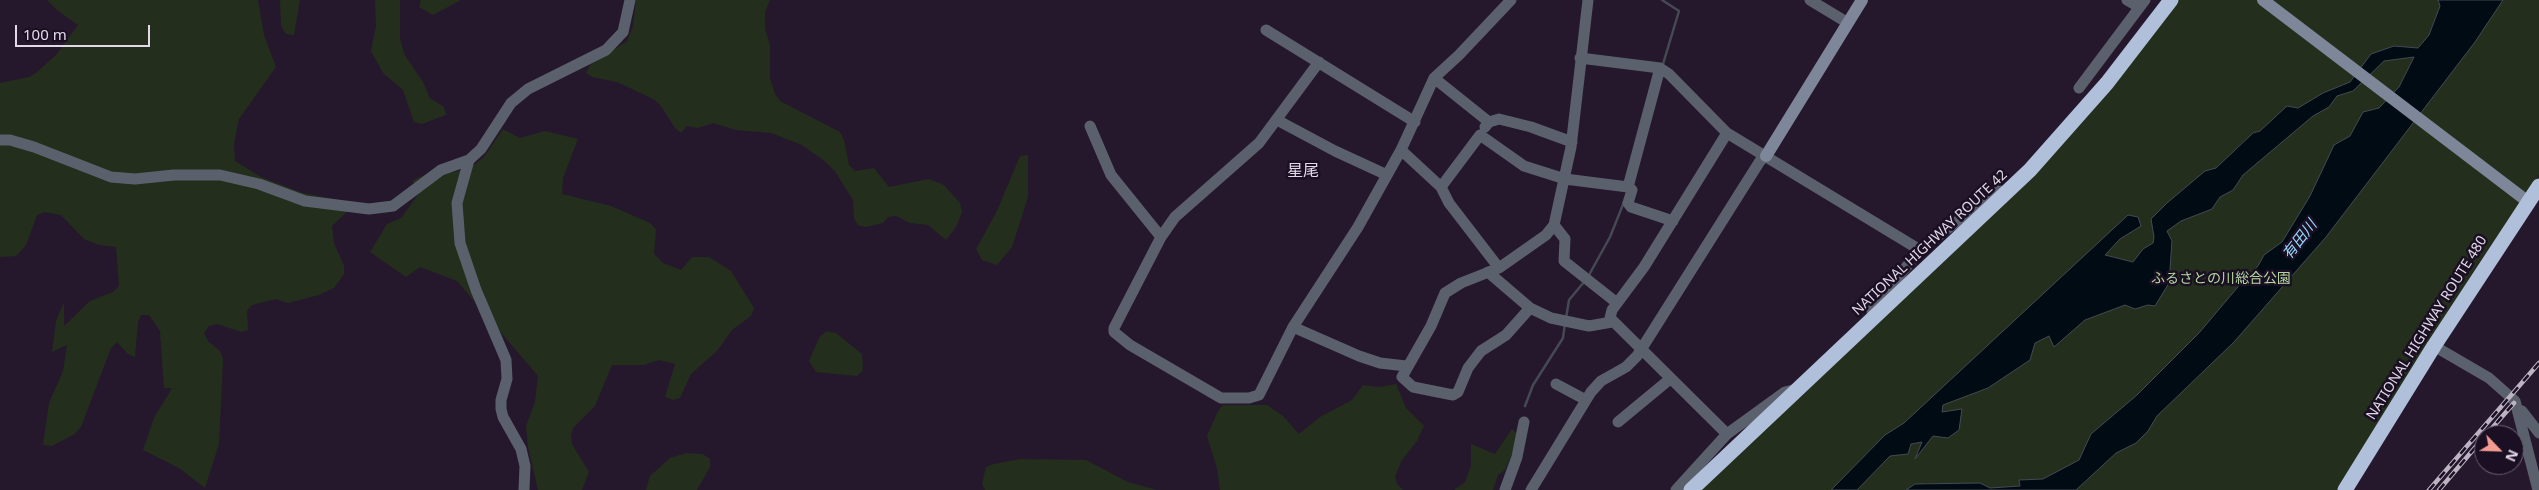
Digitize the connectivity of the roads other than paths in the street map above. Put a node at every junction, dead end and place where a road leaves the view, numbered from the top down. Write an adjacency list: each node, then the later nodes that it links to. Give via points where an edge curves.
1 (630, 0): 27 (street, via 622,32 606,50 528,89 511,103 481,149)
2 (1511, 0): 15 (street)
3 (1588, 0): 12 (street)
4 (1810, 0): 10 (street)
5 (1862, 0): 10 (street)
6 (2127, 0): 9 (street)
7 (2171, 0): 33 (highway, NATIONAL HIGHWAY ROUTE 42, via 2071,126)
8 (2263, 0): 34 (street)
9 (2142, 4): 16 (street)
10 (1848, 23): 26 (street)
11 (1266, 30): 13 (street)
12 (1580, 58): 14 (street); 24 (street)
13 (1319, 62): 17 (street); 18 (street)
14 (1660, 68): 21 (street); 31 (street)
15 (1434, 78): 18 (street); 19 (street)
16 (2079, 88)
17 (1278, 120): 28 (street); 37 (street, via 1248,156 1174,217)
18 (1415, 122): 25 (street)
19 (1489, 122): 22 (street); 24 (street, via 1499,119)
20 (1090, 126): 37 (street, via 1111,175)
21 (1727, 133): 26 (street); 35 (street)
22 (1480, 135): 29 (street, via 1524,166); 32 (street)
23 (0, 140): 27 (street, via 34,147 112,177 220,175 259,184 305,201 369,209 393,206 441,170)
24 (1572, 142): 29 (street)
25 (1401, 150): 28 (street); 32 (street)
26 (1766, 156): 38 (street); 46 (street)
27 (469, 160): 58 (street, via 457,202 460,243 506,360 507,378 500,400 501,409 526,466)
28 (1387, 175): 44 (street, via 1358,227)
29 (1565, 178): 31 (street); 36 (street)
30 (2539, 186): 34 (highway, NATIONAL HIGHWAY ROUTE 480)
31 (1628, 187): 35 (street, via 1632,190 1629,206)
32 (1441, 188): 39 (street)
33 (2006, 194): 38 (street, via 1998,190); 42 (highway, NATIONAL HIGHWAY ROUTE 42)
34 (2522, 198): 45 (highway, NATIONAL HIGHWAY ROUTE 480)
35 (1673, 221): 40 (street)
36 (1554, 225): 39 (street, via 1546,235); 40 (street, via 1565,239 1564,261)
37 (1161, 237): 44 (street, via 1114,328 1119,338 1222,398 1249,398 1262,390)
38 (1920, 250): 42 (street, via 1872,310)
39 (1493, 270): 41 (street); 47 (street, via 1444,293 1431,326)
40 (1617, 303): 43 (street, via 1610,314)
41 (1530, 308): 43 (street, via 1551,318 1576,324 1588,326); 47 (street, via 1506,334 1481,351 1468,368 1458,392 1453,395 1409,384 1402,377)
42 (1873, 319): 50 (highway, NATIONAL HIGHWAY ROUTE 42)
43 (1612, 322): 46 (street)
44 (1293, 327): 47 (street, via 1359,356)
45 (2434, 346): 52 (street, via 2489,378); 63 (highway, NATIONAL HIGHWAY ROUTE 480)
46 (1641, 350): 48 (street); 51 (street, via 1626,367 1601,381)
47 (1406, 366)
48 (1670, 379): 54 (street); 56 (street)
49 (1556, 384): 51 (street)
50 (1798, 390): 56 (street, via 1785,392); 62 (highway, NATIONAL HIGHWAY ROUTE 42)
51 (1586, 400): 60 (street)
52 (2515, 401): 55 (street); 57 (street)
53 (1524, 422): 59 (street, via 1517,457)
54 (1618, 422)
55 (2539, 433)
56 (1727, 434): 61 (street)
57 (2538, 485)
58 (524, 490)
59 (1505, 490)
60 (1531, 490)
61 (1676, 490)
62 (1691, 490)
63 (2345, 490)

